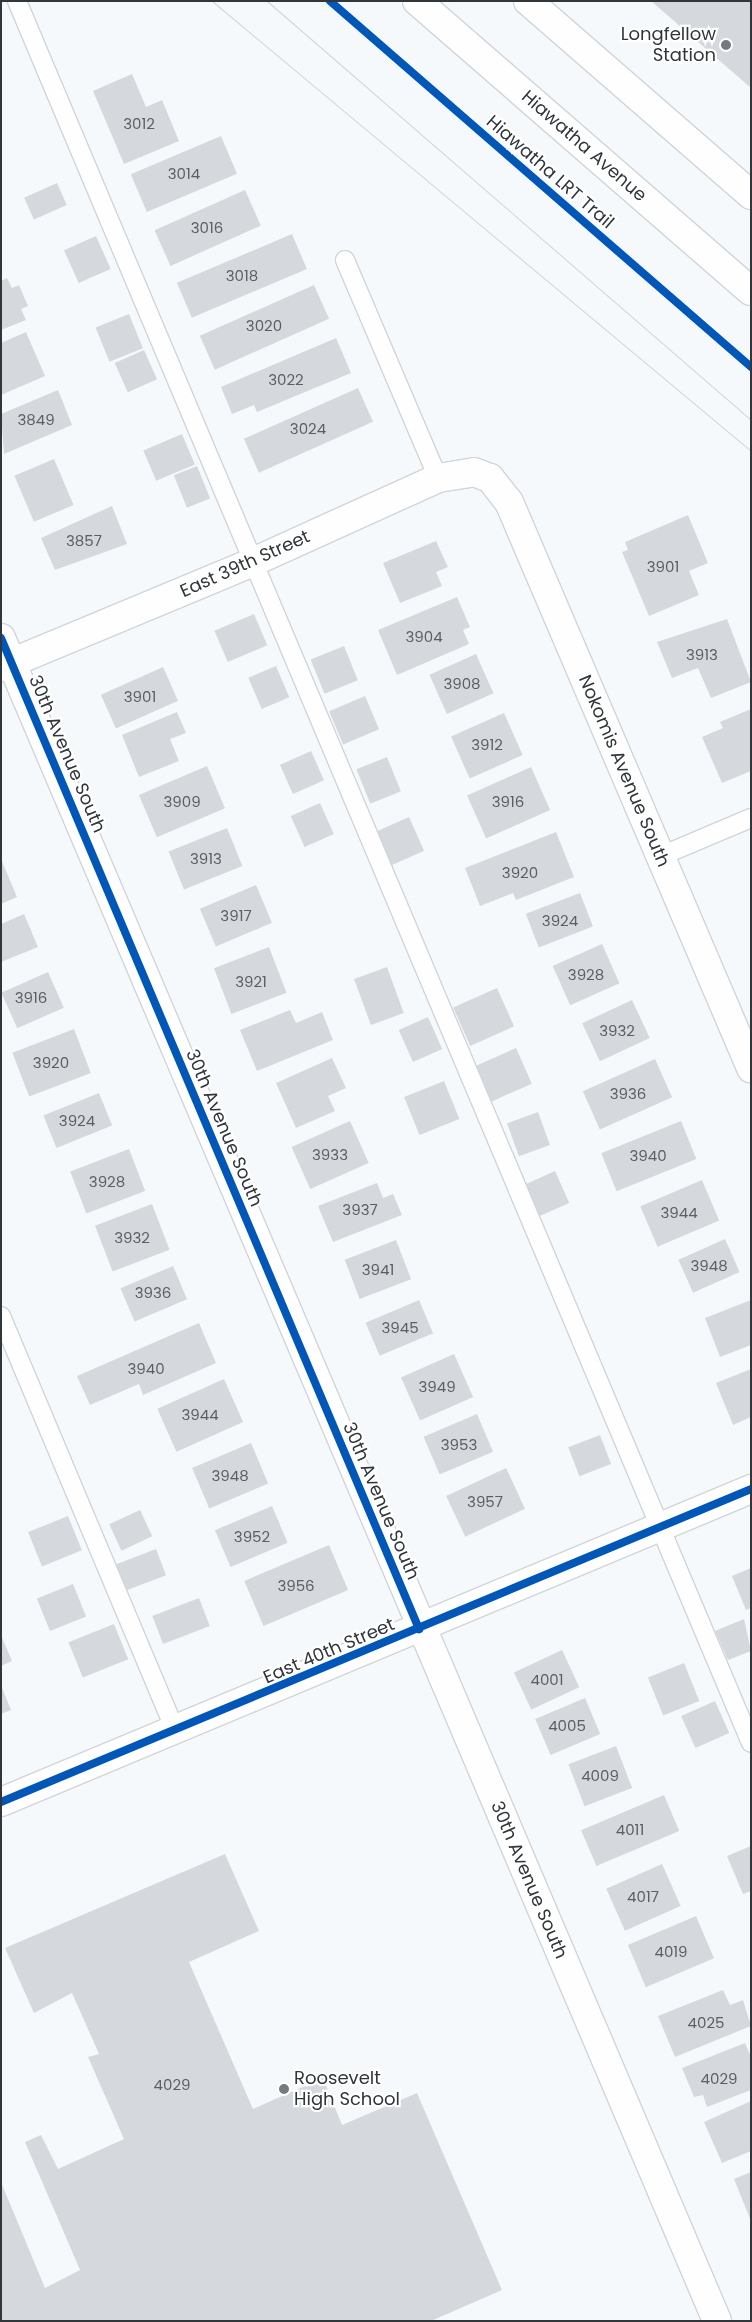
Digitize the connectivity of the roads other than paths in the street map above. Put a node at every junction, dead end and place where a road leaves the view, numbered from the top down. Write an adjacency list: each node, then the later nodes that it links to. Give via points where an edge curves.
1 (17, 1): 9 (lane)
2 (417, 1): 6 (main road, Hiawatha Avenue)
3 (528, 1): 4 (main road)
4 (751, 195)
5 (344, 260): 7 (lane)
6 (751, 291)
7 (438, 478): 8 (main road, East 39th Street, via 474,472); 9 (main road, East 39th Street)
8 (490, 478): 13 (main road, Nokomis Avenue South, via 509,502)
9 (253, 562): 11 (main road, East 39th Street); 17 (lane)
10 (1, 638): 11 (main road, 30th Avenue South)
11 (6, 665): 18 (main road, 30th Avenue South)
12 (751, 818): 13 (lane)
13 (661, 856): 14 (main road, Nokomis Avenue South)
14 (751, 1068)
15 (1, 1316): 19 (lane)
16 (751, 1489): 17 (main road, East 40th Street)
17 (659, 1528): 18 (main road, East 40th Street); 20 (lane)
18 (419, 1629): 19 (main road, East 40th Street); 22 (main road, 30th Avenue South)
19 (176, 1732): 21 (main road, East 40th Street)
20 (751, 1743)
21 (1, 1802)
22 (717, 2321)

